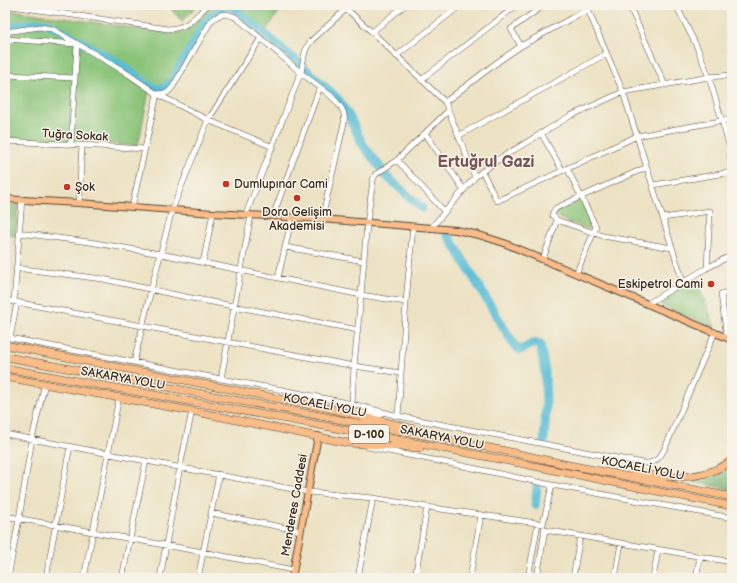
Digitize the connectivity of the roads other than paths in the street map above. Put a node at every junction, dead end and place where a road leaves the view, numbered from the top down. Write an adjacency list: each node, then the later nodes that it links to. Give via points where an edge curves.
1 (5, 5): 2 (street, via 168,29 186,24)
2 (208, 5)
3 (405, 5): 12 (street)
4 (461, 5): 18 (street)
5 (517, 5): 24 (street)
6 (544, 5): 16 (street, via 511,29)
7 (629, 5): 25 (street)
8 (676, 5): 22 (street, via 697,46)
9 (346, 7): 12 (street); 19 (street, via 307,46)
10 (587, 7): 16 (street); 17 (street)
11 (5, 32): 15 (street, via 45,27)
12 (372, 32): 18 (street)
13 (261, 38): 19 (street); 28 (street, via 237,18 223,14 217,16 211,21 172,88); 32 (street)
14 (5, 39): 15 (street)
15 (77, 44): 23 (street); 28 (street)
16 (521, 46): 29 (street)
17 (606, 54): 27 (street); 36 (street)
18 (396, 56): 24 (street)
19 (301, 72): 26 (street); 41 (street)
20 (5, 75): 23 (street)
21 (732, 75): 22 (street)
22 (709, 77): 25 (street); 33 (street)
23 (75, 78): 39 (street)
24 (422, 80): 29 (street)
25 (665, 85): 27 (street)
26 (320, 87): 62 (street); 65 (street, via 334,98 344,112 345,120)
27 (623, 92): 35 (street, via 570,116); 37 (street)
28 (157, 94): 32 (street); 43 (street)
29 (445, 102): 30 (street)
30 (448, 111): 34 (street); 36 (street)
31 (732, 119): 33 (street)
32 (208, 120): 41 (street); 58 (street)
33 (722, 120): 37 (street); 42 (street)
34 (425, 133): 44 (street); 52 (street)
35 (541, 133): 46 (street); 47 (street)
36 (458, 136): 49 (street)
37 (637, 136): 45 (street); 46 (street)
38 (5, 142): 39 (street, Tuğra Sokak)
39 (71, 144): 40 (street, Tuğra Sokak)
40 (82, 145): 43 (street, Tuğra Sokak); 56 (street)
41 (273, 147): 61 (street)
42 (731, 148): 48 (street)
43 (145, 149): 57 (street)
44 (397, 160): 59 (street); 67 (street, via 375,175)
45 (647, 167): 51 (street); 53 (street)
46 (564, 169): 47 (street, via 497,201); 53 (street)
47 (482, 171): 49 (street)
48 (732, 172): 50 (street); 51 (street)
49 (475, 177): 52 (street)
50 (732, 184)
51 (653, 185): 64 (street)
52 (464, 190): 59 (street)
53 (581, 197): 66 (street, via 554,210 552,215); 71 (street, via 595,226)
54 (5, 199): 55 (main road)
55 (22, 199): 56 (main road); 70 (street)
56 (79, 203): 57 (main road)
57 (132, 207): 58 (main road)
58 (172, 210): 60 (main road); 74 (street)
59 (445, 212): 69 (street)
60 (213, 213): 61 (main road); 78 (street)
61 (248, 215): 62 (main road); 81 (street)
62 (273, 216): 63 (main road)
63 (292, 217): 65 (main road); 72 (street)
64 (663, 218): 73 (street); 80 (street, via 710,210)
65 (322, 219): 67 (main road)
66 (557, 220): 71 (street); 76 (street)
67 (367, 222): 68 (main road); 77 (street)
68 (413, 226): 69 (main road); 90 (street)
69 (431, 228): 76 (main road, via 479,235)
70 (19, 233): 74 (street); 79 (street)
71 (593, 233): 73 (street); 82 (street)
72 (285, 247): 77 (street); 83 (street)
73 (672, 248): 84 (street)
74 (161, 254): 78 (street); 85 (street)
75 (732, 255): 80 (street)
76 (543, 259): 82 (main road)
77 (364, 261): 87 (street)
78 (203, 263): 81 (street)
79 (16, 268): 85 (street, via 88,277); 89 (street)
80 (707, 268): 84 (street)
81 (241, 270): 83 (street); 92 (street)
82 (576, 274): 91 (main road)
83 (278, 278): 87 (street)
84 (683, 282): 91 (street)
85 (152, 290): 92 (street); 93 (street)
86 (732, 291): 96 (street, via 721,294)
87 (361, 295): 90 (street); 94 (street)
88 (5, 300): 89 (street)
89 (15, 301): 93 (street); 100 (street, via 10,338)
90 (406, 302): 103 (street)
91 (647, 304): 95 (main road)
92 (234, 306): 94 (street); 97 (street)
93 (143, 325): 97 (street); 100 (street)
94 (358, 330): 101 (street)
95 (715, 332): 96 (main road); 111 (street, via 665,448 659,458 650,463)
96 (730, 339)
97 (228, 342): 101 (street); 105 (street)
98 (6, 346): 110 (highway)
99 (7, 357): 118 (highway, KOCAELİ YOLU / D-100)
100 (134, 362): 105 (street)
101 (354, 366): 103 (street); 108 (street)
102 (5, 368): 117 (highway, SAKARYA YOLU / D-100)
103 (401, 373): 111 (street)
104 (7, 377): 106 (highway)
105 (221, 380): 108 (street)
106 (44, 383): 107 (highway); 114 (street)
107 (119, 397): 109 (highway); 119 (street)
108 (352, 404): 111 (street)
109 (192, 411): 113 (highway); 123 (street)
110 (338, 411): 111 (street); 118 (highway)
111 (398, 416)
112 (5, 434): 114 (street)
113 (318, 436): 115 (highway); 127 (main road, Menderes Caddesi)
114 (32, 439): 116 (street); 137 (street)
115 (348, 443): 117 (highway); 125 (street)
116 (70, 446): 119 (street); 139 (street)
117 (454, 450): 126 (highway, SAKARYA YOLU / D-100)
118 (500, 450): 122 (highway, KOCAELİ YOLU / D-100)
119 (108, 454): 121 (street); 142 (street)
120 (732, 460): 122 (highway, via 716,470 687,477 660,477)
121 (146, 461): 123 (street); 144 (street)
122 (564, 464): 128 (highway, KOCAELİ YOLU / D-100)
123 (180, 467): 124 (street); 146 (street)
124 (219, 474): 127 (street); 133 (street)
125 (552, 485): 136 (street); 138 (street)
126 (653, 491): 130 (highway, SAKARYA YOLU / D-100); 132 (highway)
127 (308, 492): 129 (street); 141 (main road, Menderes Caddesi)
128 (732, 497)
129 (373, 498): 131 (street); 161 (street)
130 (732, 506)
131 (427, 508): 134 (street); 162 (street)
132 (732, 510)
133 (211, 513): 141 (street); 148 (street)
134 (481, 515): 138 (street); 163 (street)
135 (5, 516): 137 (street)
136 (732, 518)
137 (19, 519): 139 (street); 151 (street)
138 (540, 524): 140 (street); 164 (street)
139 (56, 525): 142 (street); 155 (street)
140 (545, 530): 143 (street); 165 (street)
141 (301, 531): 153 (main road, Menderes Caddesi)
142 (93, 532): 144 (street); 156 (street)
143 (580, 536): 145 (street); 166 (street)
144 (130, 539): 146 (street); 157 (street)
145 (621, 543): 147 (street); 167 (street)
146 (166, 546): 148 (street); 158 (street)
147 (658, 550): 150 (street); 168 (street)
148 (203, 552): 153 (street); 159 (street)
149 (5, 556): 151 (street)
150 (700, 556): 152 (street); 169 (street)
151 (12, 557): 154 (street)
152 (732, 562)
153 (293, 570): 160 (main road, Menderes Caddesi)
154 (8, 578)
155 (46, 578)
156 (84, 578)
157 (122, 578)
158 (160, 578)
159 (198, 578)
160 (292, 578)
161 (358, 578)
162 (415, 578)
163 (470, 578)
164 (528, 578)
165 (537, 578)
166 (573, 578)
167 (615, 578)
168 (653, 578)
169 (696, 578)

